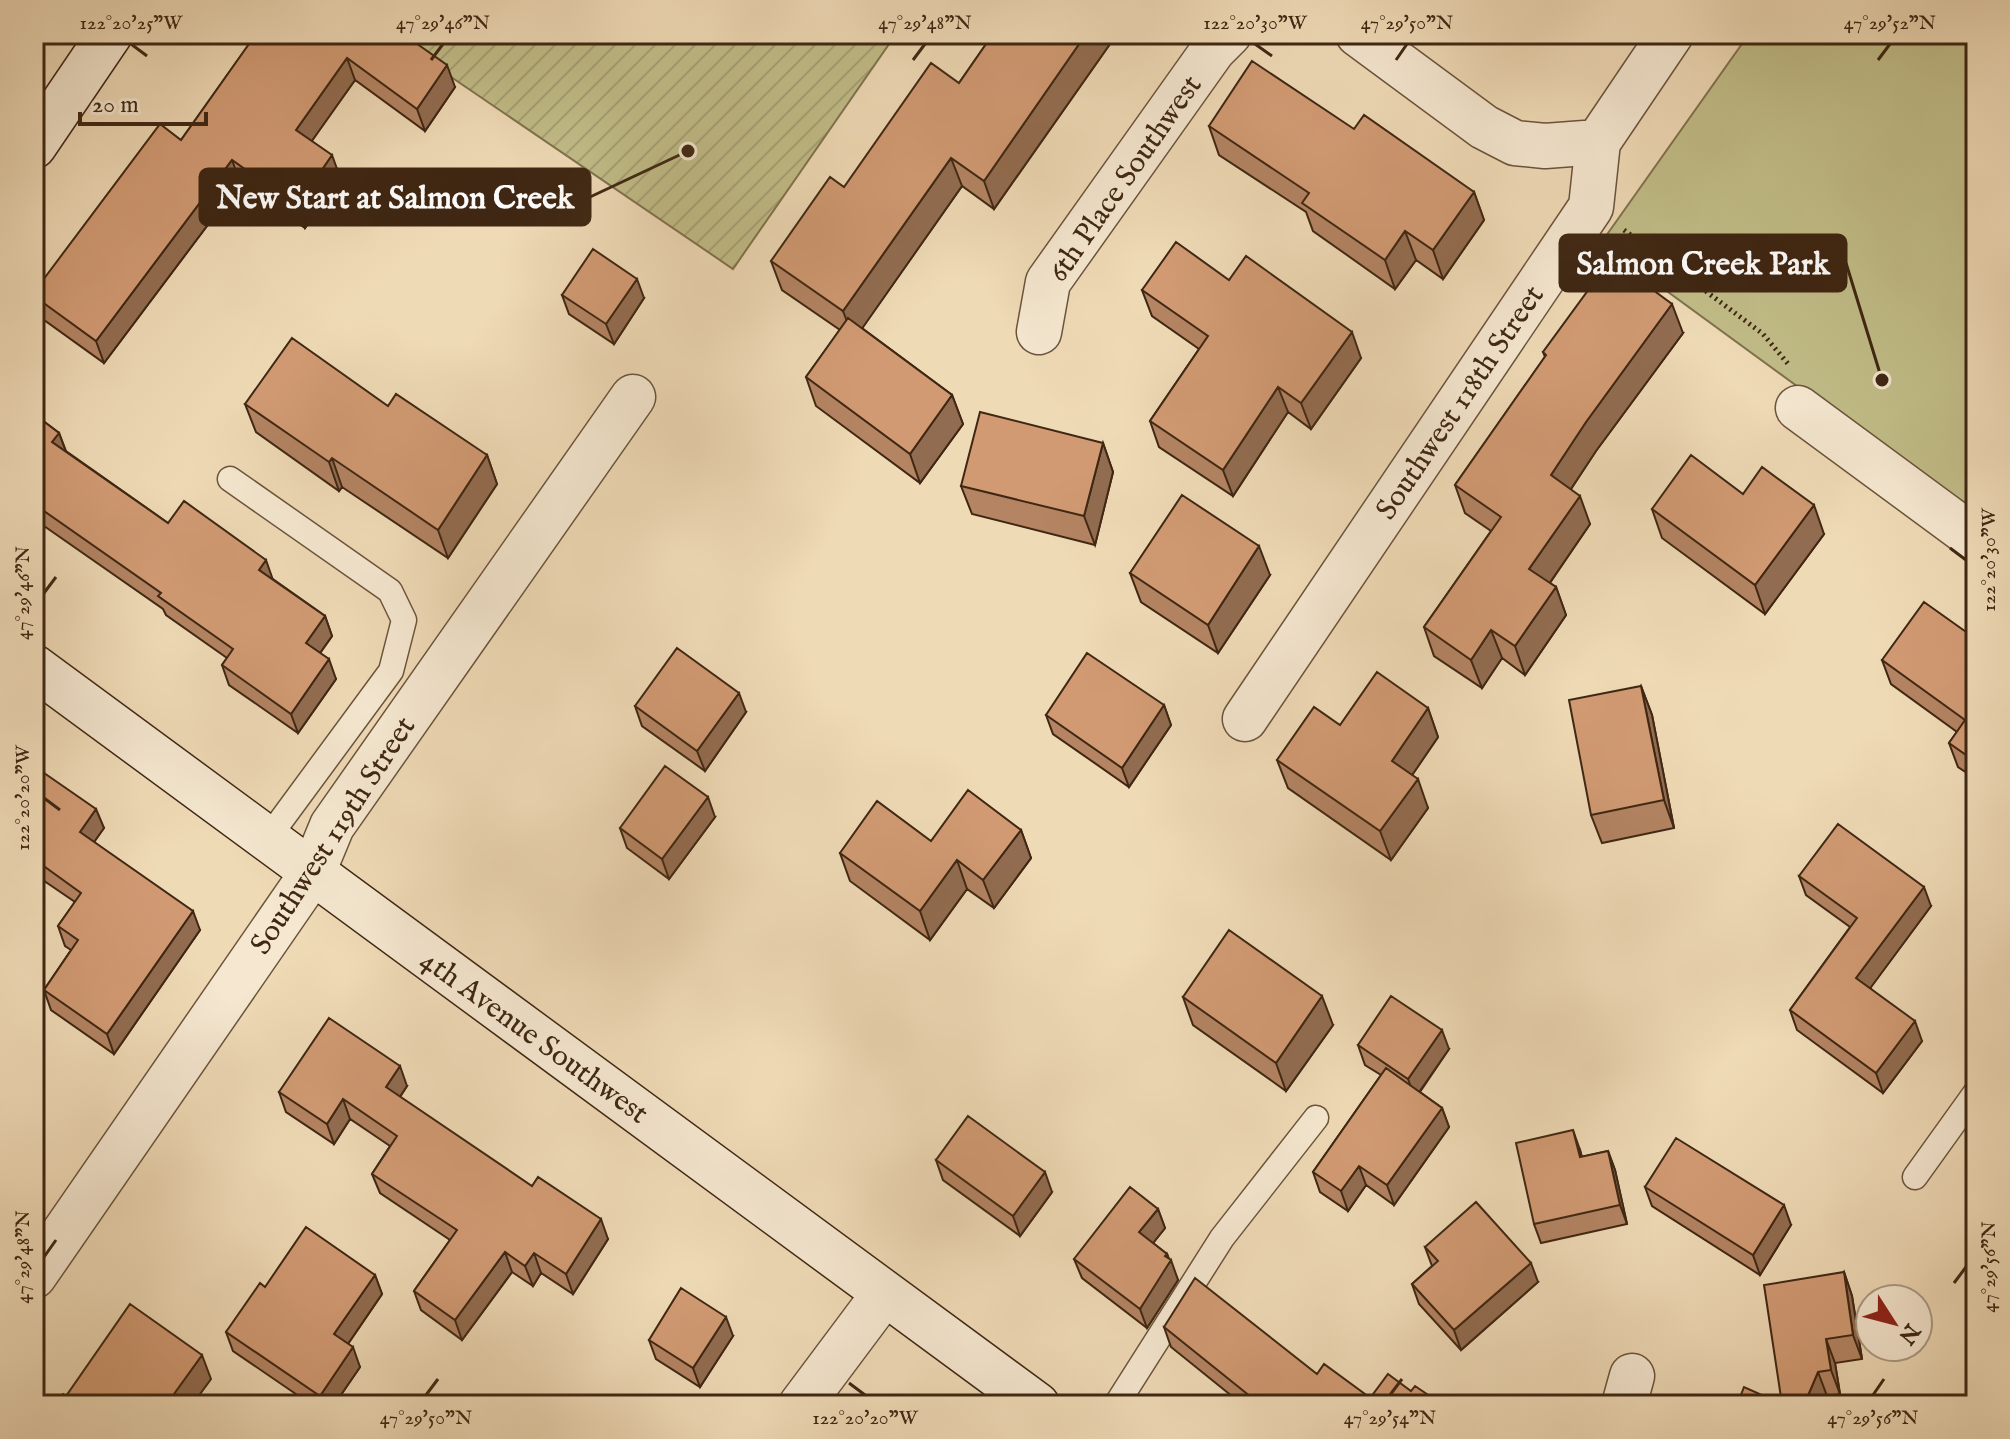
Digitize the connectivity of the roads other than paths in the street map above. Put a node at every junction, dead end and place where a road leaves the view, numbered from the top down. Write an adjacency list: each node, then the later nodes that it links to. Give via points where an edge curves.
1 (110, 34): 6 (street)
2 (1229, 34): 7 (street, 6th Place Southwest, via 1048,282)
3 (1358, 34): 5 (street, via 1484,127 1515,143)
4 (1671, 34): 5 (street, Southwest 118th Street)
5 (1598, 142): 13 (street, Southwest 118th Street, via 1591,207)
6 (34, 146)
7 (1039, 332)
8 (1796, 389): 11 (street)
9 (633, 397): 15 (street, Southwest 119th Street, via 332,826)
10 (230, 479): 14 (lane, via 390,591 404,620 391,671)
11 (1976, 539)
12 (34, 667): 14 (street, 4th Avenue Southwest)
13 (1245, 719)
14 (268, 838): 15 (street, 4th Avenue Southwest)
15 (313, 872): 19 (street, Southwest 119th Street); 20 (street, 4th Avenue Southwest)
16 (1976, 1092): 18 (lane)
17 (1316, 1118): 23 (lane, via 1222,1238)
18 (1915, 1177)
19 (34, 1276)
20 (884, 1294): 21 (street); 22 (street, 4th Avenue Southwest)
21 (801, 1405)
22 (1037, 1405)
23 (1116, 1405)

